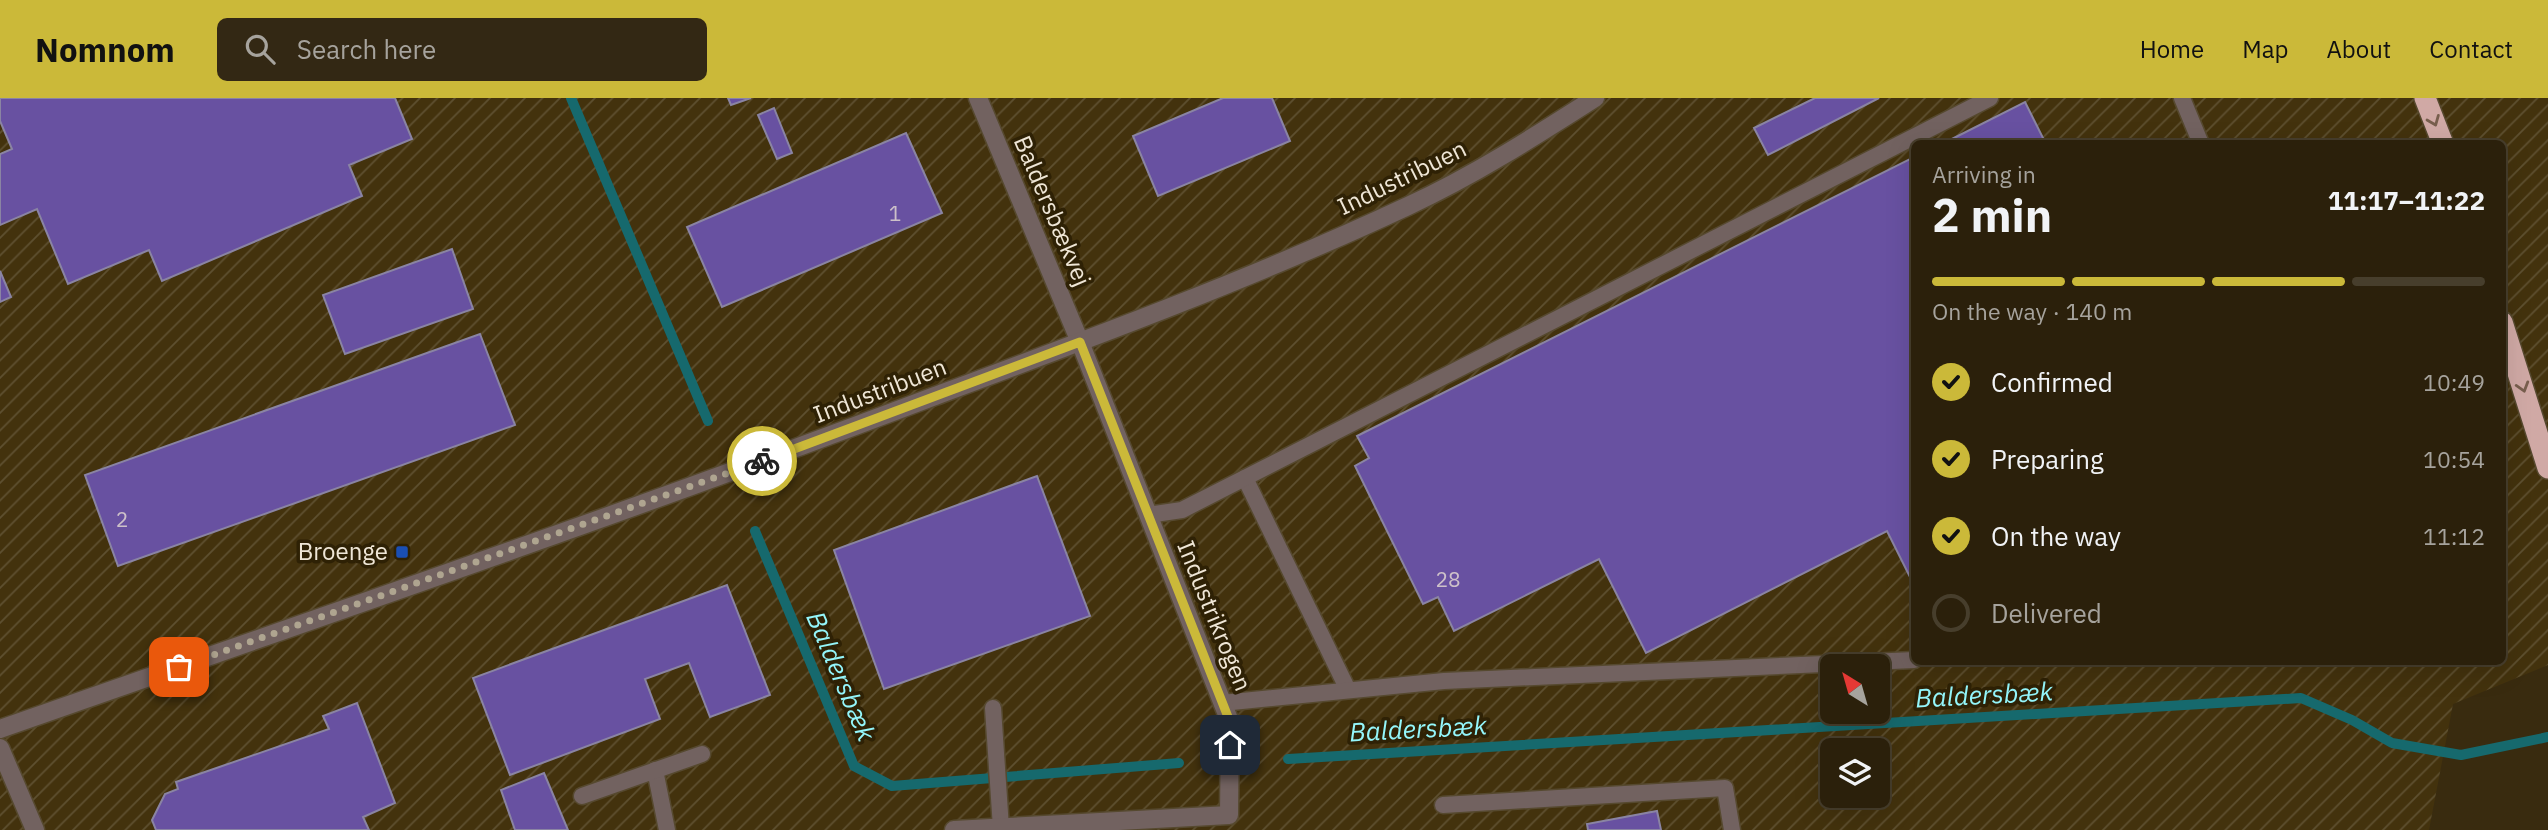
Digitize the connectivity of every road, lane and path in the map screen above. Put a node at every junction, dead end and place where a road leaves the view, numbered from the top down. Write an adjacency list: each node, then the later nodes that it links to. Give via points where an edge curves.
1 (978, 98): 9 (street, Baldersbækvej)
2 (1595, 98): 9 (street, Industribuen, via 1412,204)
3 (1990, 98): 11 (lane)
4 (2182, 98): 6 (lane)
5 (2425, 98): 7 (highway, one-way to 7)
6 (2199, 140)
7 (2442, 140)
8 (2506, 335): 10 (highway, one-way to 10)
9 (1080, 342): 12 (street, Industrikrogen); 17 (street, Industribuen, via 677,493)
10 (2548, 468)
11 (1245, 478): 12 (lane, via 1182,510); 14 (lane)
12 (1148, 514): 15 (street, Industrikrogen)
13 (1911, 660): 14 (lane, via 1444,681)
14 (1348, 690): 15 (lane)
15 (1222, 703): 23 (street, Industrikrogen, via 1230,722 1229,815)
16 (993, 708): 23 (lane)
17 (0, 729)
18 (0, 748): 24 (street)
19 (702, 754): 20 (lane)
20 (655, 770): 21 (lane); 25 (lane)
21 (582, 796)
22 (1443, 805): 27 (lane, via 1725,788)
23 (1001, 828): 26 (street, Industrikrogen)
24 (35, 830)
25 (667, 830)
26 (954, 830)
27 (1732, 830)

